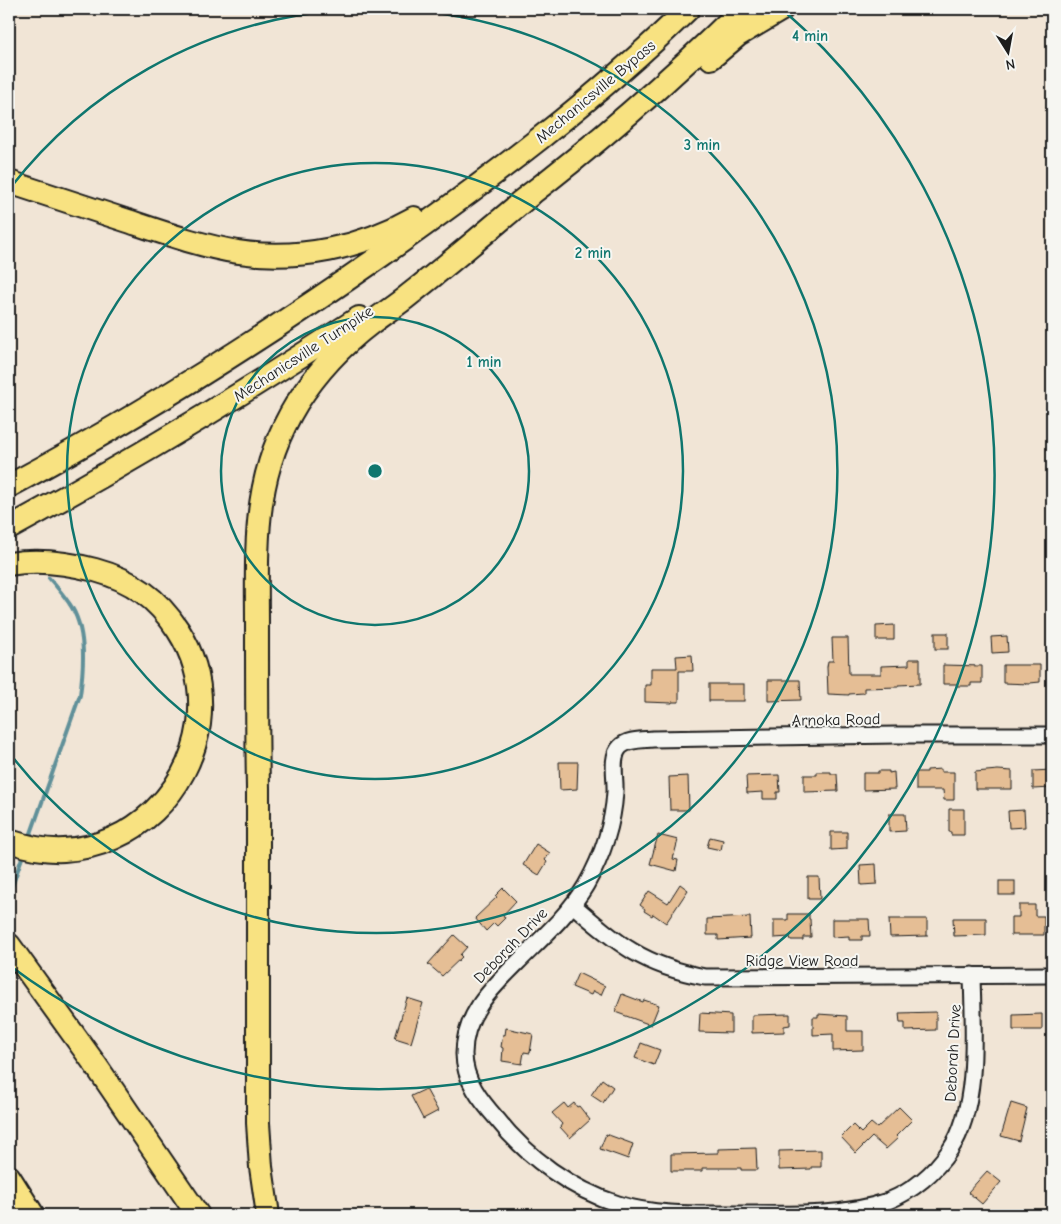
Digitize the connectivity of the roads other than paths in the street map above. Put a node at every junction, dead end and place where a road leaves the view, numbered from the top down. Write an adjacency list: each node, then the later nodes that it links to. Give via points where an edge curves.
1 (688, 9): 4 (highway, Mechanicsville Bypass)
2 (742, 9): 5 (highway)
3 (782, 9): 5 (highway, via 738,36 691,75)
4 (643, 51): 6 (highway, via 431,208 380,236 335,249 278,254 240,252 205,245); 8 (highway, Mechanicsville Bypass, via 574,110 424,226 274,329 151,406)
5 (582, 154): 7 (highway, Mechanicsville Turnpike)
6 (9, 182)
7 (530, 195): 9 (highway, Mechanicsville Turnpike, via 434,266 250,389); 21 (highway, via 332,358 287,421 266,474 257,538 258,1123)
8 (9, 486)
9 (9, 528)
10 (9, 564): 13 (highway, via 67,564 115,575 157,603 184,639 197,673 200,707 197,735 189,762 158,809 128,832 85,848 64,850 43,850)
11 (1052, 735): 12 (street, Arnoka Road, via 652,739)
12 (622, 744): 14 (street, Deborah Drive, via 615,756 616,788 610,829 601,855)
13 (9, 841)
14 (573, 905): 16 (street, Ridge View Road, via 634,953 682,973 705,977); 22 (street, Deborah Drive, via 478,1005 470,1021 464,1055 473,1088 520,1144 586,1191 631,1208)
15 (9, 945): 20 (highway)
16 (972, 975): 17 (street, Ridge View Road); 22 (street, Deborah Drive, via 973,1033 968,1107 951,1149 936,1168 908,1191 871,1206 837,1211)
17 (1052, 975)
18 (9, 1177): 19 (highway)
19 (33, 1215)
20 (198, 1215)
21 (268, 1215)
22 (736, 1215)

